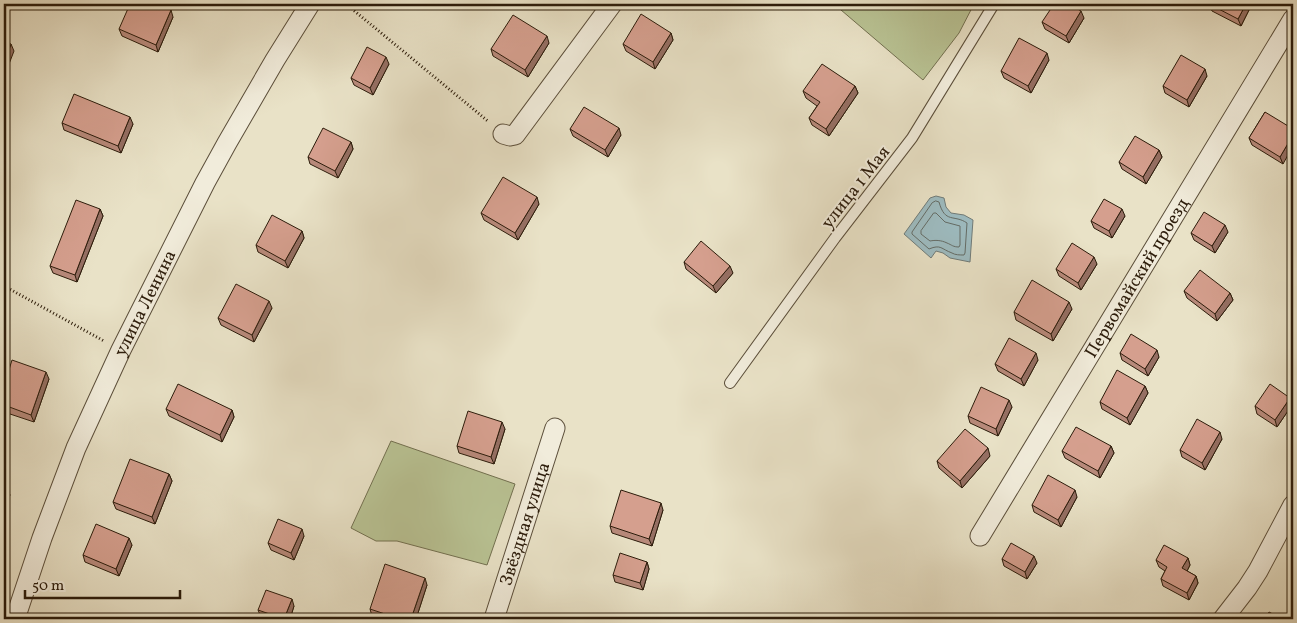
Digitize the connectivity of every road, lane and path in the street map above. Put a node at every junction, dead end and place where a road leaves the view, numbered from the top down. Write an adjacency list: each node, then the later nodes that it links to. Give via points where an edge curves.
1 (310, 4): 8 (street, улица Ленина, via 227,142)
2 (346, 4): 6 (path)
3 (612, 4): 6 (street, via 515,135)
4 (994, 4): 9 (lane, улица 1 Мая, via 912,138)
5 (1293, 19): 12 (street, Первомайский проезд)
6 (503, 134)
7 (4, 286): 8 (path)
8 (121, 350): 13 (street, улица Ленина, via 76,448)
9 (730, 382)
10 (555, 428): 14 (street, Звёздная улица)
11 (1293, 505): 15 (street, via 1248,588)
12 (980, 536)
13 (15, 619)
14 (494, 619)
15 (1223, 619)

